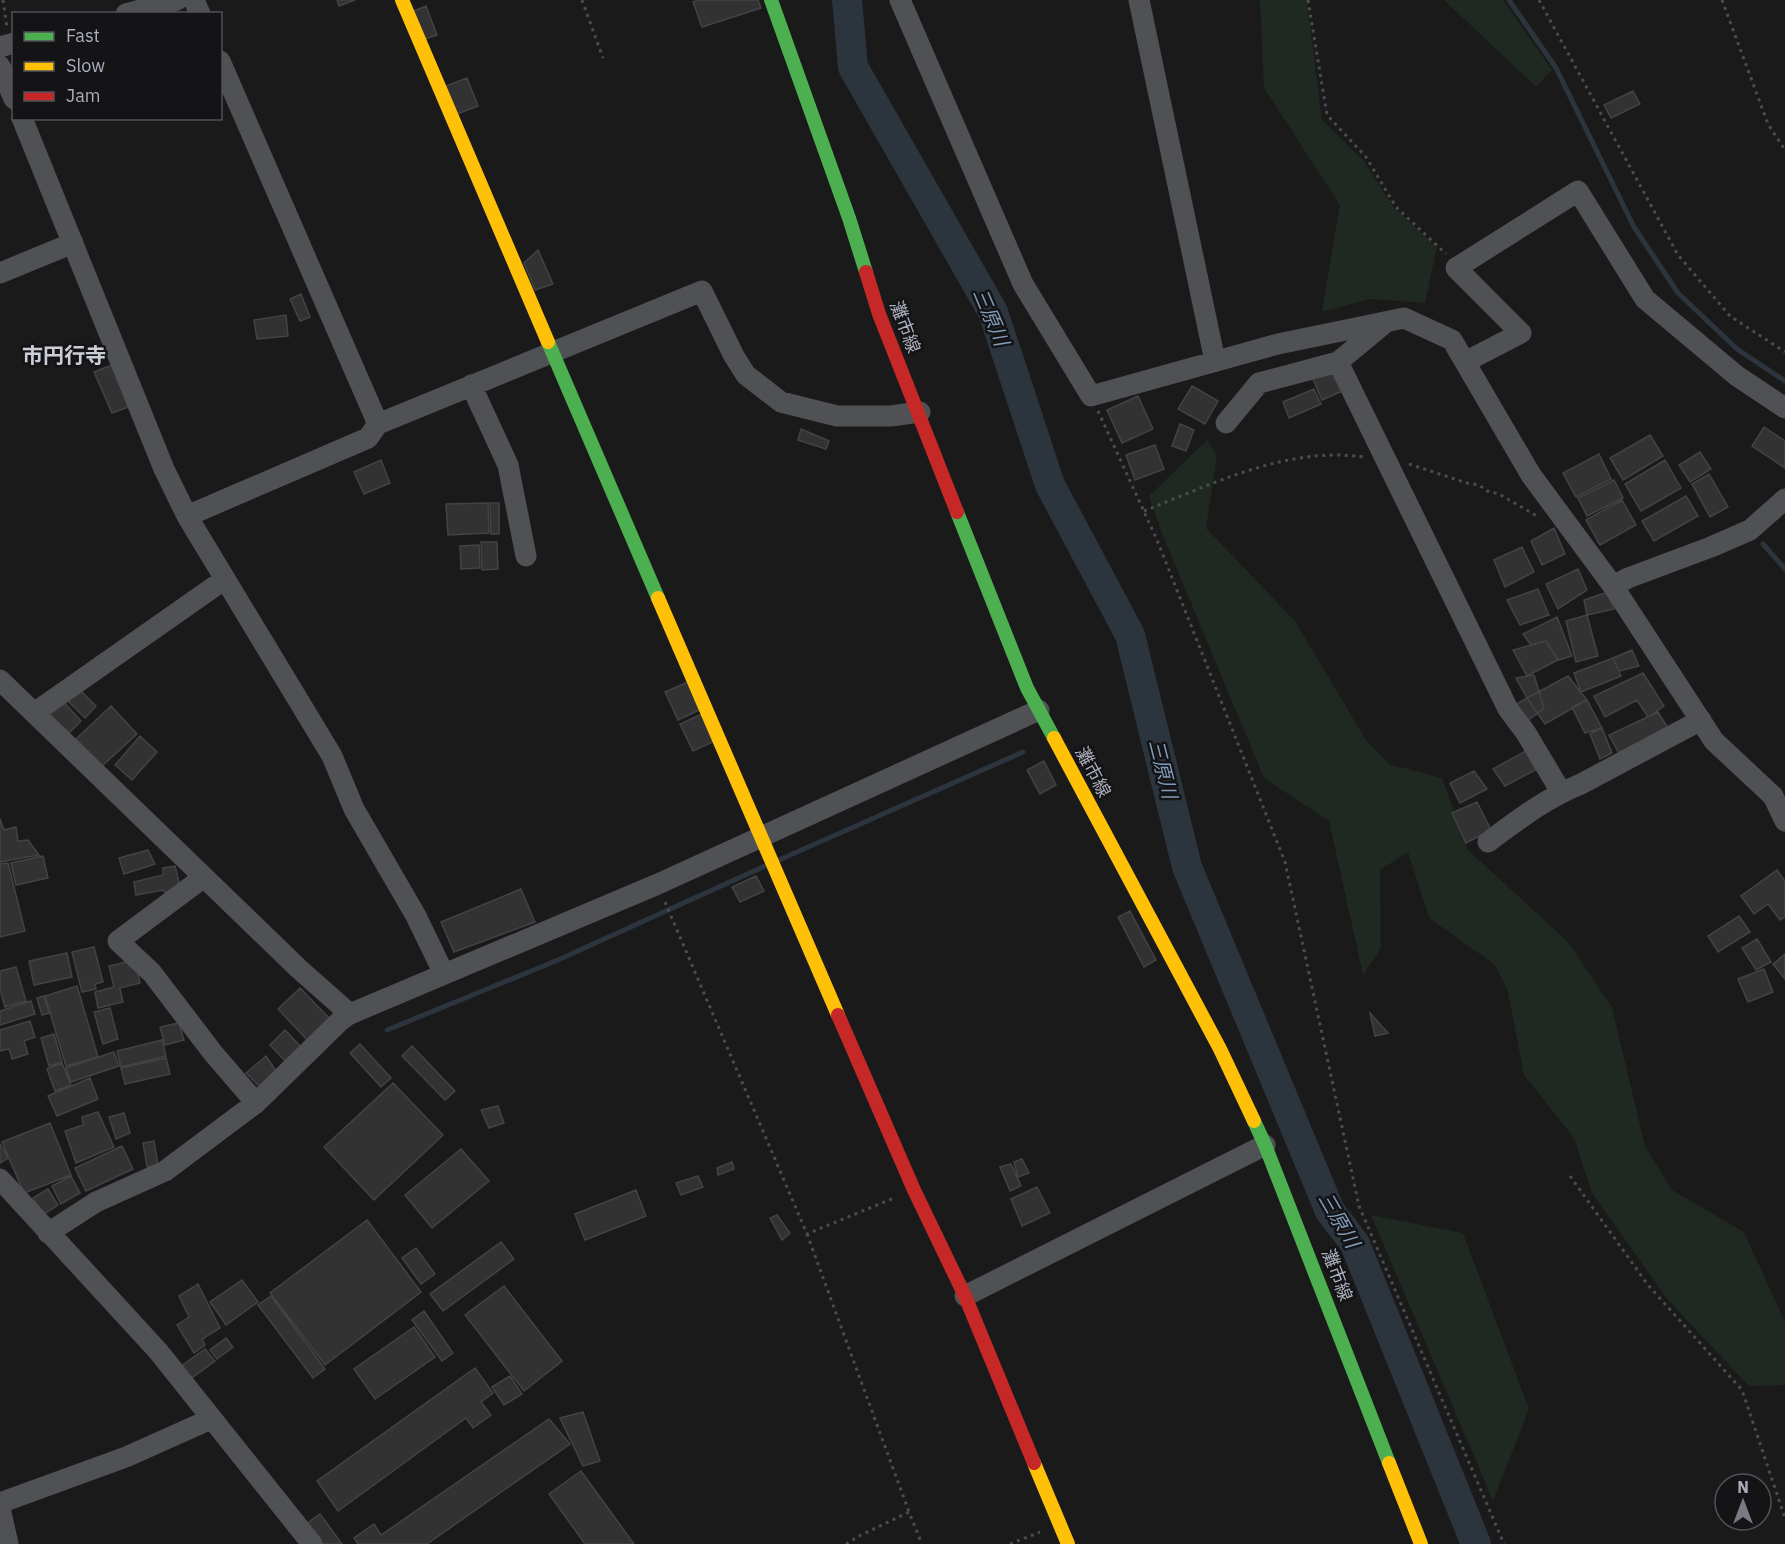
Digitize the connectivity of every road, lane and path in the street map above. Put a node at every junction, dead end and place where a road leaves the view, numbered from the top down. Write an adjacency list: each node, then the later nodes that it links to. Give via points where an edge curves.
1 (3, 0): 12 (path)
2 (177, 0): 11 (street)
3 (402, 0): 24 (street)
4 (582, 0): 13 (path)
5 (771, 0): 31 (street, 灘市線, via 879,314)
6 (900, 0): 29 (street, via 1023,284)
7 (1139, 0): 25 (street)
8 (1308, 0): 20 (path, via 1327,115 1366,157 1396,207 1443,249)
9 (1539, 0): 23 (path, via 1678,255 1730,316)
10 (1722, 0): 18 (path, via 1768,124)
11 (133, 12)
12 (12, 41)
13 (603, 58)
14 (0, 66): 16 (street)
15 (222, 66): 33 (street)
16 (12, 94)
17 (23, 120): 19 (street)
18 (1785, 150)
19 (72, 243): 21 (street); 35 (street, via 164,470)
20 (1456, 268): 26 (street, via 1521,333); 30 (street, via 1578,191 1645,299 1737,376)
21 (0, 273)
22 (1388, 321): 25 (street); 26 (street, via 1404,318 1452,340); 27 (street)
23 (1785, 352)
24 (553, 353): 28 (street); 31 (street, via 702,291 746,375 781,402 837,416); 45 (street)
25 (1215, 361): 29 (street)
26 (1465, 362): 38 (street, via 1531,475)
27 (1338, 363): 32 (street, via 1259,382); 43 (street, via 1508,710)
28 (471, 385): 33 (street); 36 (street, via 508,465)
29 (1091, 396): 72 (path, via 1157,540 1285,862 1359,1206)
30 (1785, 408)
31 (920, 412): 40 (street, 灘市線)
32 (1226, 423)
33 (378, 424): 35 (street, via 368,438)
34 (1785, 499): 38 (street, via 1750,530)
35 (187, 516): 37 (street)
36 (526, 556)
37 (225, 579): 41 (street); 49 (street, via 332,756 354,809 416,916)
38 (1613, 586): 42 (street)
39 (0, 680): 41 (street)
40 (1039, 710): 45 (street); 52 (street, 灘市線, via 1220,1049)
41 (34, 713): 47 (street)
42 (1701, 720): 43 (street); 44 (street, via 1714,741 1773,796)
43 (1562, 792): 46 (street)
44 (1785, 821)
45 (760, 837): 48 (street); 55 (street)
46 (1488, 842)
47 (204, 878): 50 (street); 51 (street, via 118,941 152,974)
48 (658, 884): 49 (street); 57 (path)
49 (444, 974): 50 (street)
50 (350, 1014): 51 (street)
51 (256, 1103): 56 (street, via 165,1171 96,1202)
52 (1265, 1145): 58 (street); 71 (street, 灘市線)
53 (1570, 1176): 63 (path, via 1648,1285 1742,1390)
54 (0, 1179): 56 (street)
55 (914, 1190): 57 (path); 58 (street)
56 (48, 1233): 59 (street, via 158,1351)
57 (807, 1234): 62 (path)
58 (964, 1296): 64 (street)
59 (211, 1419): 60 (street, via 126,1457); 66 (street)
60 (0, 1503)
61 (0, 1508): 65 (street)
62 (909, 1512): 67 (path); 68 (path)
63 (1785, 1518)
64 (1059, 1525): 69 (path); 70 (street)
65 (8, 1544)
66 (312, 1544)
67 (846, 1544)
68 (922, 1544)
69 (1010, 1544)
70 (1068, 1544)
71 (1421, 1544)
72 (1504, 1544)

